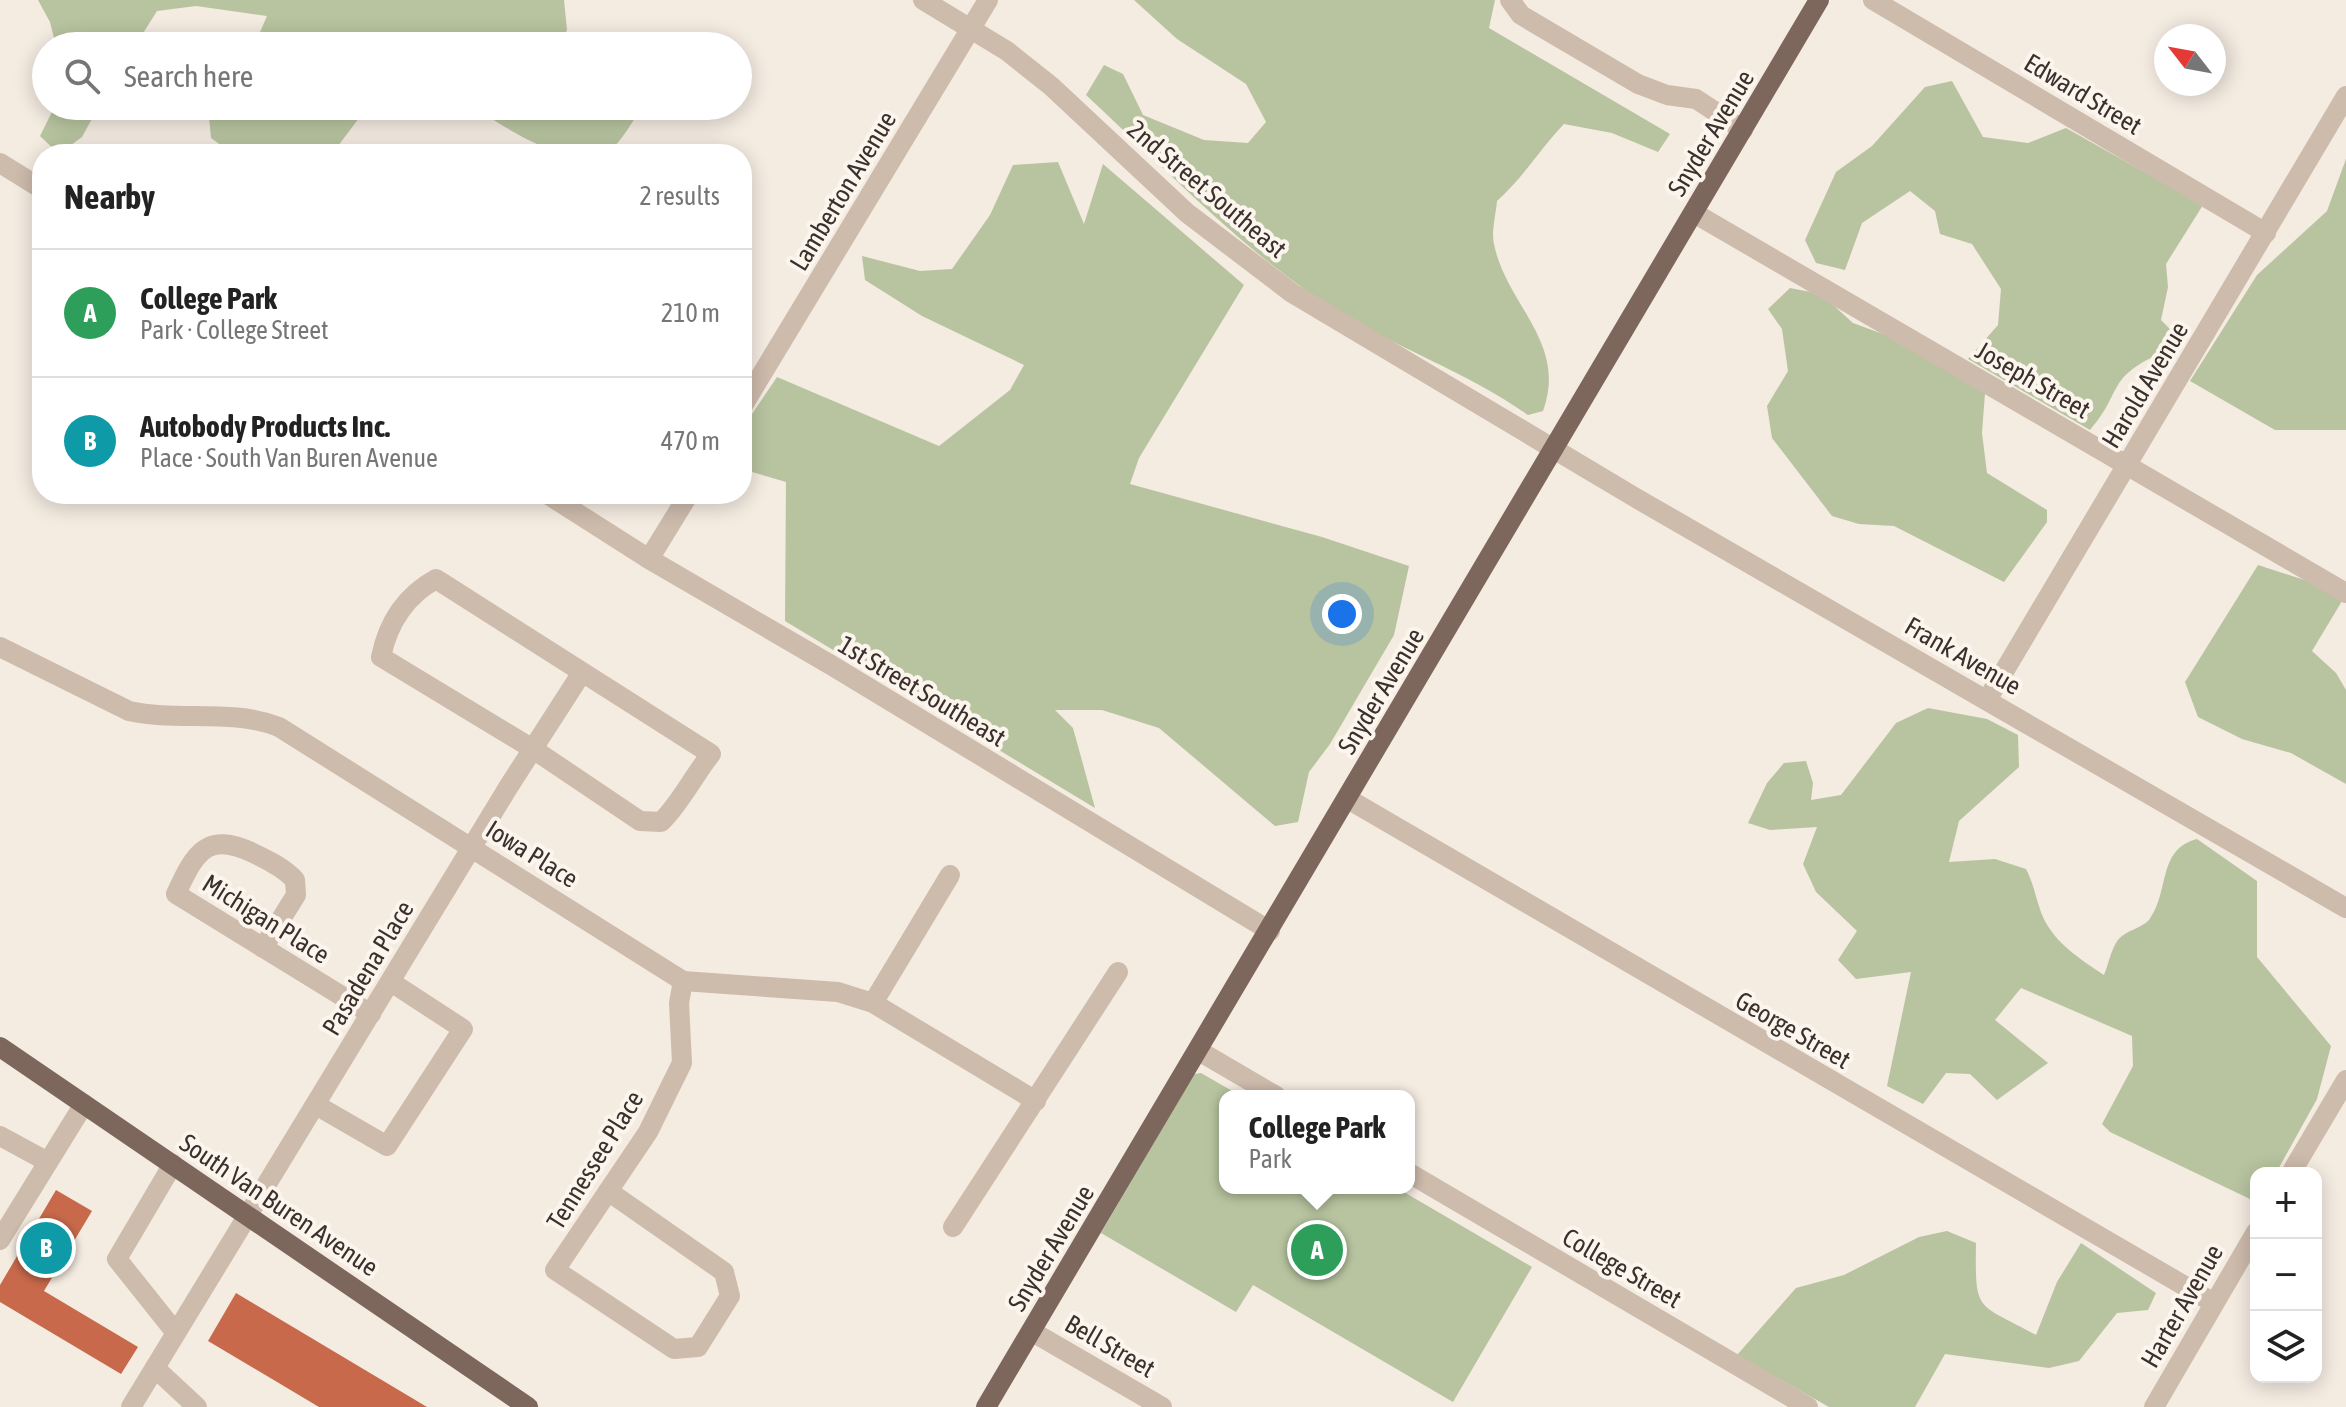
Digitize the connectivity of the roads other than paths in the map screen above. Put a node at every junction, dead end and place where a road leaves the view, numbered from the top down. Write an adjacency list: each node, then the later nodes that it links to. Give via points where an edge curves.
1 (923, 0): 6 (street, 2nd Street Southeast)
2 (988, 0): 6 (street, Lamberton Avenue)
3 (1510, 0): 8 (street, via 1521,15 1638,84 1696,99)
4 (1819, 0): 8 (main road, Snyder Avenue)
5 (1873, 0): 12 (street, Edward Street)
6 (970, 29): 13 (street, Lamberton Avenue); 14 (street, 2nd Street Southeast, via 1051,86 1187,213 1261,271)
7 (2346, 96): 12 (street, Harold Avenue)
8 (1743, 130): 11 (main road, Snyder Avenue)
9 (0, 163): 10 (street)
10 (32, 183)
11 (1694, 213): 14 (main road, Snyder Avenue); 15 (street, Joseph Street)
12 (2266, 233): 15 (street, Harold Avenue)
13 (752, 390)
14 (1554, 450): 22 (street, Frank Avenue); 24 (main road, Snyder Avenue)
15 (2128, 466): 19 (street, Joseph Street); 22 (street, Harold Avenue)
16 (563, 504): 18 (street, 1st Street Southeast)
17 (683, 504): 18 (street)
18 (649, 559): 28 (street, 1st Street Southeast)
19 (2346, 593)
20 (0, 647): 25 (street, Iowa Place, via 129,711 236,717 279,727)
21 (581, 674): 23 (street, Pasadena Place); 23 (street, via 711,754 661,822 640,821); 23 (street, via 436,579 416,590 386,630 381,657)
22 (1987, 700): 27 (street, Frank Avenue)
23 (533, 749): 25 (street, Pasadena Place)
24 (1348, 799): 28 (main road, Snyder Avenue); 52 (street, George Street)
25 (473, 847): 31 (street, Iowa Place); 32 (street, Pasadena Place)
26 (950, 875): 33 (street)
27 (2346, 908)
28 (1270, 931): 36 (main road, Snyder Avenue)
29 (263, 948): 29 (street, Michigan Place, via 176,894 203,849 217,843 237,846 275,864 297,886); 34 (street, Michigan Place)
30 (1118, 972): 39 (street)
31 (683, 981): 33 (street, Iowa Place, via 838,992); 47 (street, Tennessee Place, via 682,1063 648,1132)
32 (391, 982): 34 (street, Pasadena Place); 41 (street, via 463,1029 387,1146)
33 (873, 1003): 39 (street, Iowa Place)
34 (371, 1014): 41 (street, Pasadena Place)
35 (0, 1047): 40 (main road, South Van Buren Avenue)
36 (1199, 1051): 38 (street); 53 (main road, Snyder Avenue)
37 (2346, 1080): 45 (street)
38 (1266, 1090)
39 (1036, 1101): 49 (street)
40 (84, 1104): 43 (street); 44 (main road, South Van Buren Avenue)
41 (316, 1105): 48 (street, Pasadena Place)
42 (0, 1136): 43 (street)
43 (48, 1162): 51 (street)
44 (173, 1164): 48 (main road, South Van Buren Avenue); 54 (street, via 117,1259)
45 (2295, 1167)
46 (1415, 1177): 61 (street, College Street)
47 (608, 1191): 47 (street, Tennessee Place, via 555,1270 674,1349 698,1347 730,1296 724,1272)
48 (248, 1215): 54 (street, Pasadena Place); 58 (main road, South Van Buren Avenue)
49 (953, 1227)
50 (2252, 1239): 52 (street, Harter Avenue)
51 (0, 1240)
52 (2214, 1303): 62 (street, Harter Avenue)
53 (1031, 1331): 59 (main road, Snyder Avenue); 60 (street, Bell Street)
54 (176, 1333): 55 (street, Pasadena Place)
55 (155, 1368): 56 (street, Pasadena Place); 57 (street)
56 (131, 1407)
57 (197, 1407)
58 (528, 1407)
59 (986, 1407)
60 (1162, 1407)
61 (1808, 1407)
62 (2154, 1407)

